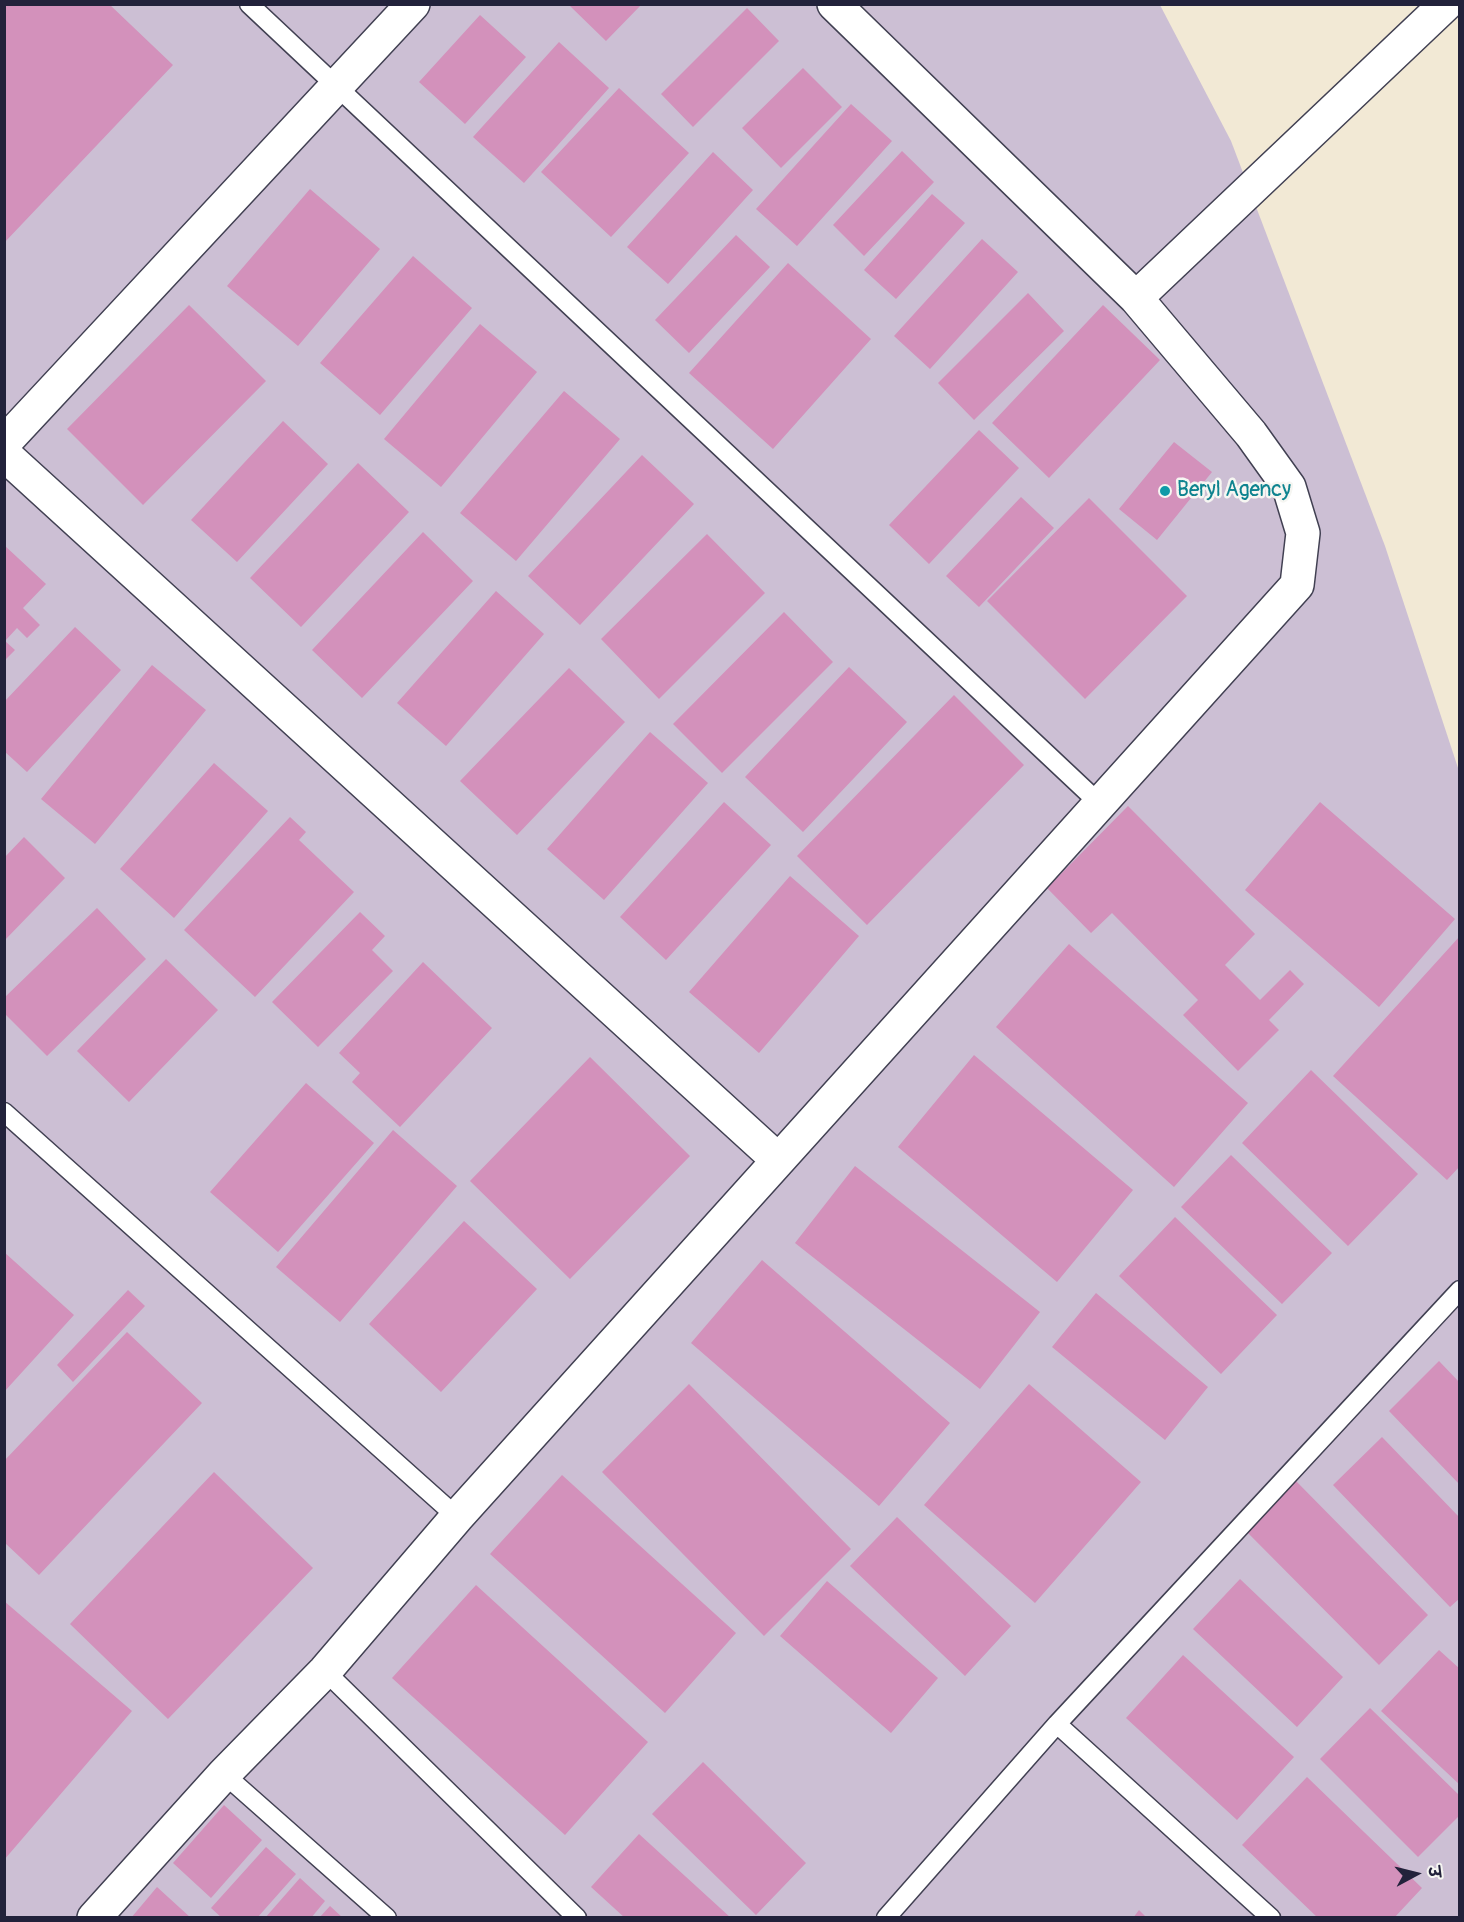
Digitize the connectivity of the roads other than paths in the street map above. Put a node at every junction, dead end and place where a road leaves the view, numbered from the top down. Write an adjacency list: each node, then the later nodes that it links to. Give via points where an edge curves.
1 (249, 4): 5 (lane)
2 (413, 4): 5 (street)
3 (834, 4): 6 (street)
4 (1446, 4): 6 (street)
5 (336, 85): 7 (street); 9 (lane)
6 (1136, 298): 9 (street, via 1251,434 1289,487 1303,533 1298,585)
7 (4, 444)
8 (4, 454): 11 (street)
9 (1100, 804): 11 (street)
10 (4, 1112): 13 (lane)
11 (778, 1160): 13 (street)
12 (1460, 1290): 15 (lane)
13 (457, 1516): 14 (street)
14 (325, 1671): 16 (street); 19 (lane)
15 (1057, 1724): 20 (lane); 21 (lane)
16 (224, 1774): 17 (street); 18 (lane)
17 (94, 1917)
18 (387, 1917)
19 (577, 1917)
20 (886, 1917)
21 (1270, 1917)

